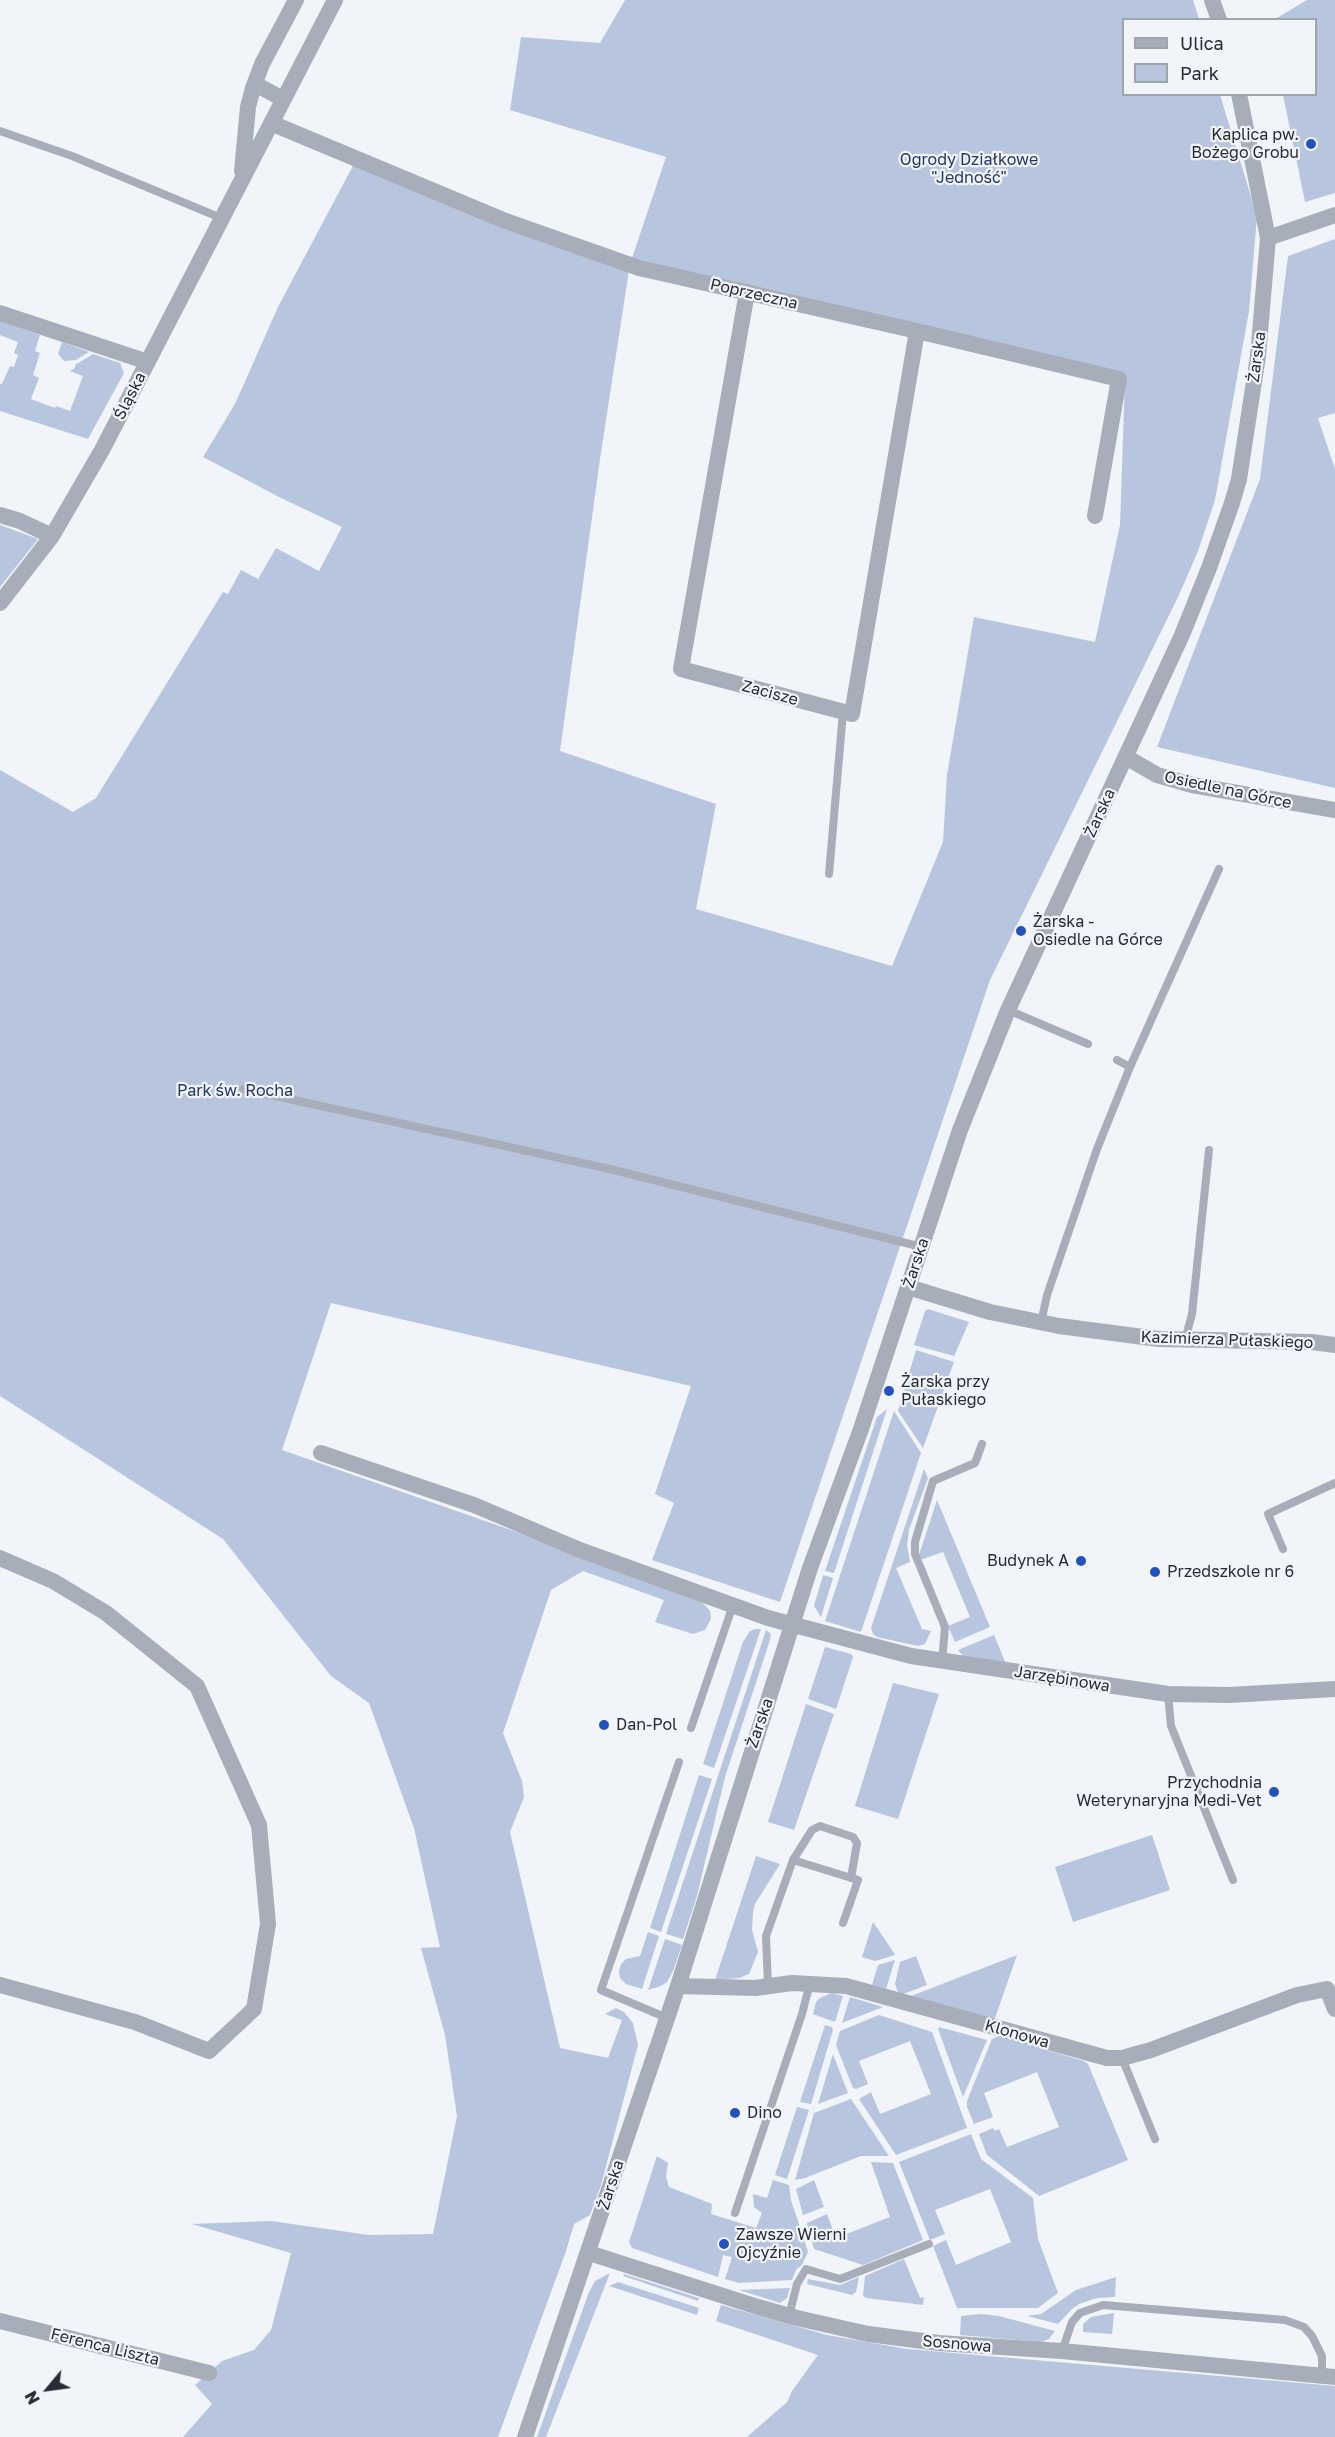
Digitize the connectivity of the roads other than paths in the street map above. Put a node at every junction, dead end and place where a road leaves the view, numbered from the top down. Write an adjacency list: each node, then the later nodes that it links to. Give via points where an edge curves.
1 (296, 0): 5 (street, Śląska)
2 (335, 0): 7 (street, Śląska)
3 (1212, 0): 4 (street)
4 (1218, 18)
5 (255, 84): 7 (street); 10 (street, Śląska, via 248,107)
6 (1239, 96): 13 (street, Żarska)
7 (283, 99): 8 (street, Śląska)
8 (271, 123): 10 (street, Śląska); 14 (street, Poprzeczna, via 524,228 639,268)
9 (0, 131): 12 (lane, via 72,156)
10 (242, 177): 12 (street, Śląska)
11 (1335, 215): 13 (street)
12 (221, 218): 17 (street, Śląska)
13 (1268, 238): 23 (street, Żarska, via 1258,356 1239,479 1196,601)
14 (747, 292): 16 (street, Poprzeczna); 22 (street, Zacisze, via 681,669)
15 (0, 313): 17 (street)
16 (917, 330): 19 (street, Poprzeczna, via 1119,380); 22 (street, via 852,714)
17 (148, 362): 20 (street, Śląska)
18 (0, 515): 20 (street)
19 (1095, 516)
20 (52, 536): 21 (street, Śląska)
21 (0, 603)
22 (843, 712): 26 (lane)
23 (1126, 757): 24 (street, Osiedle na Górce, via 1157,775 1192,785); 27 (street, Żarska)
24 (1335, 810)
25 (1219, 869): 30 (lane)
26 (829, 874)
27 (1008, 1010): 28 (lane); 33 (street, Żarska, via 960,1130)
28 (1088, 1044)
29 (1117, 1060): 30 (lane)
30 (1130, 1067): 35 (lane, via 1093,1161)
31 (243, 1089): 33 (lane, via 610,1169)
32 (1209, 1150): 36 (lane, via 1192,1314)
33 (922, 1246): 34 (street, Żarska)
34 (908, 1287): 35 (street, Kazimierza Pułaskiego); 44 (street, Żarska)
35 (1041, 1323): 36 (street, Kazimierza Pułaskiego)
36 (1185, 1341): 37 (street, Kazimierza Pułaskiego, via 1312,1342)
37 (1335, 1346)
38 (982, 1444): 45 (lane, via 975,1463 933,1481 915,1542 915,1554 945,1627)
39 (321, 1453): 43 (street, Jarzębinowa, via 474,1505 579,1550)
40 (1335, 1483): 41 (lane, via 1268,1514)
41 (1283, 1549)
42 (0, 1558): 55 (street, via 53,1581 106,1613 197,1686 259,1825 268,1924 254,2010 209,2051 135,2022)
43 (733, 1605): 44 (street, Jarzębinowa); 48 (lane)
44 (793, 1625): 45 (street, Jarzębinowa); 56 (street, Żarska)
45 (942, 1662): 47 (street, Jarzębinowa)
46 (1335, 1689): 47 (street, Jarzębinowa)
47 (1168, 1694): 52 (lane, via 1171,1726)
48 (691, 1728)
49 (679, 1761): 60 (lane, via 601,1990)
50 (793, 1860): 51 (lane); 51 (lane, via 812,1830 820,1826 853,1837 857,1843); 57 (lane, via 766,1936)
51 (851, 1878): 53 (lane, via 858,1880)
52 (1233, 1880)
53 (843, 1923)
54 (810, 1983): 57 (street, Klonowa); 61 (street, Klonowa, via 846,1986 1092,2056); 63 (lane)
55 (0, 1985)
56 (678, 1986): 57 (street, Klonowa); 60 (street, Żarska)
57 (768, 1986)
58 (1331, 1988): 59 (street, Klonowa); 61 (street, Klonowa, via 1296,1995)
59 (1335, 2009)
60 (667, 2018): 65 (street, Żarska)
61 (1122, 2058): 62 (lane)
62 (1155, 2139)
63 (735, 2213)
64 (929, 2244): 66 (lane, via 840,2279 806,2269 797,2284)
65 (589, 2253): 66 (street, Sosnowa); 71 (street, Żarska)
66 (789, 2316): 68 (street, Sosnowa, via 899,2338)
67 (0, 2321): 69 (street, Ferenca Liszta)
68 (1062, 2351): 70 (street, Sosnowa); 70 (lane, via 1072,2322 1080,2313 1103,2305 1286,2319 1304,2327 1312,2336)
69 (210, 2373)
70 (1329, 2376)
71 (525, 2437)

